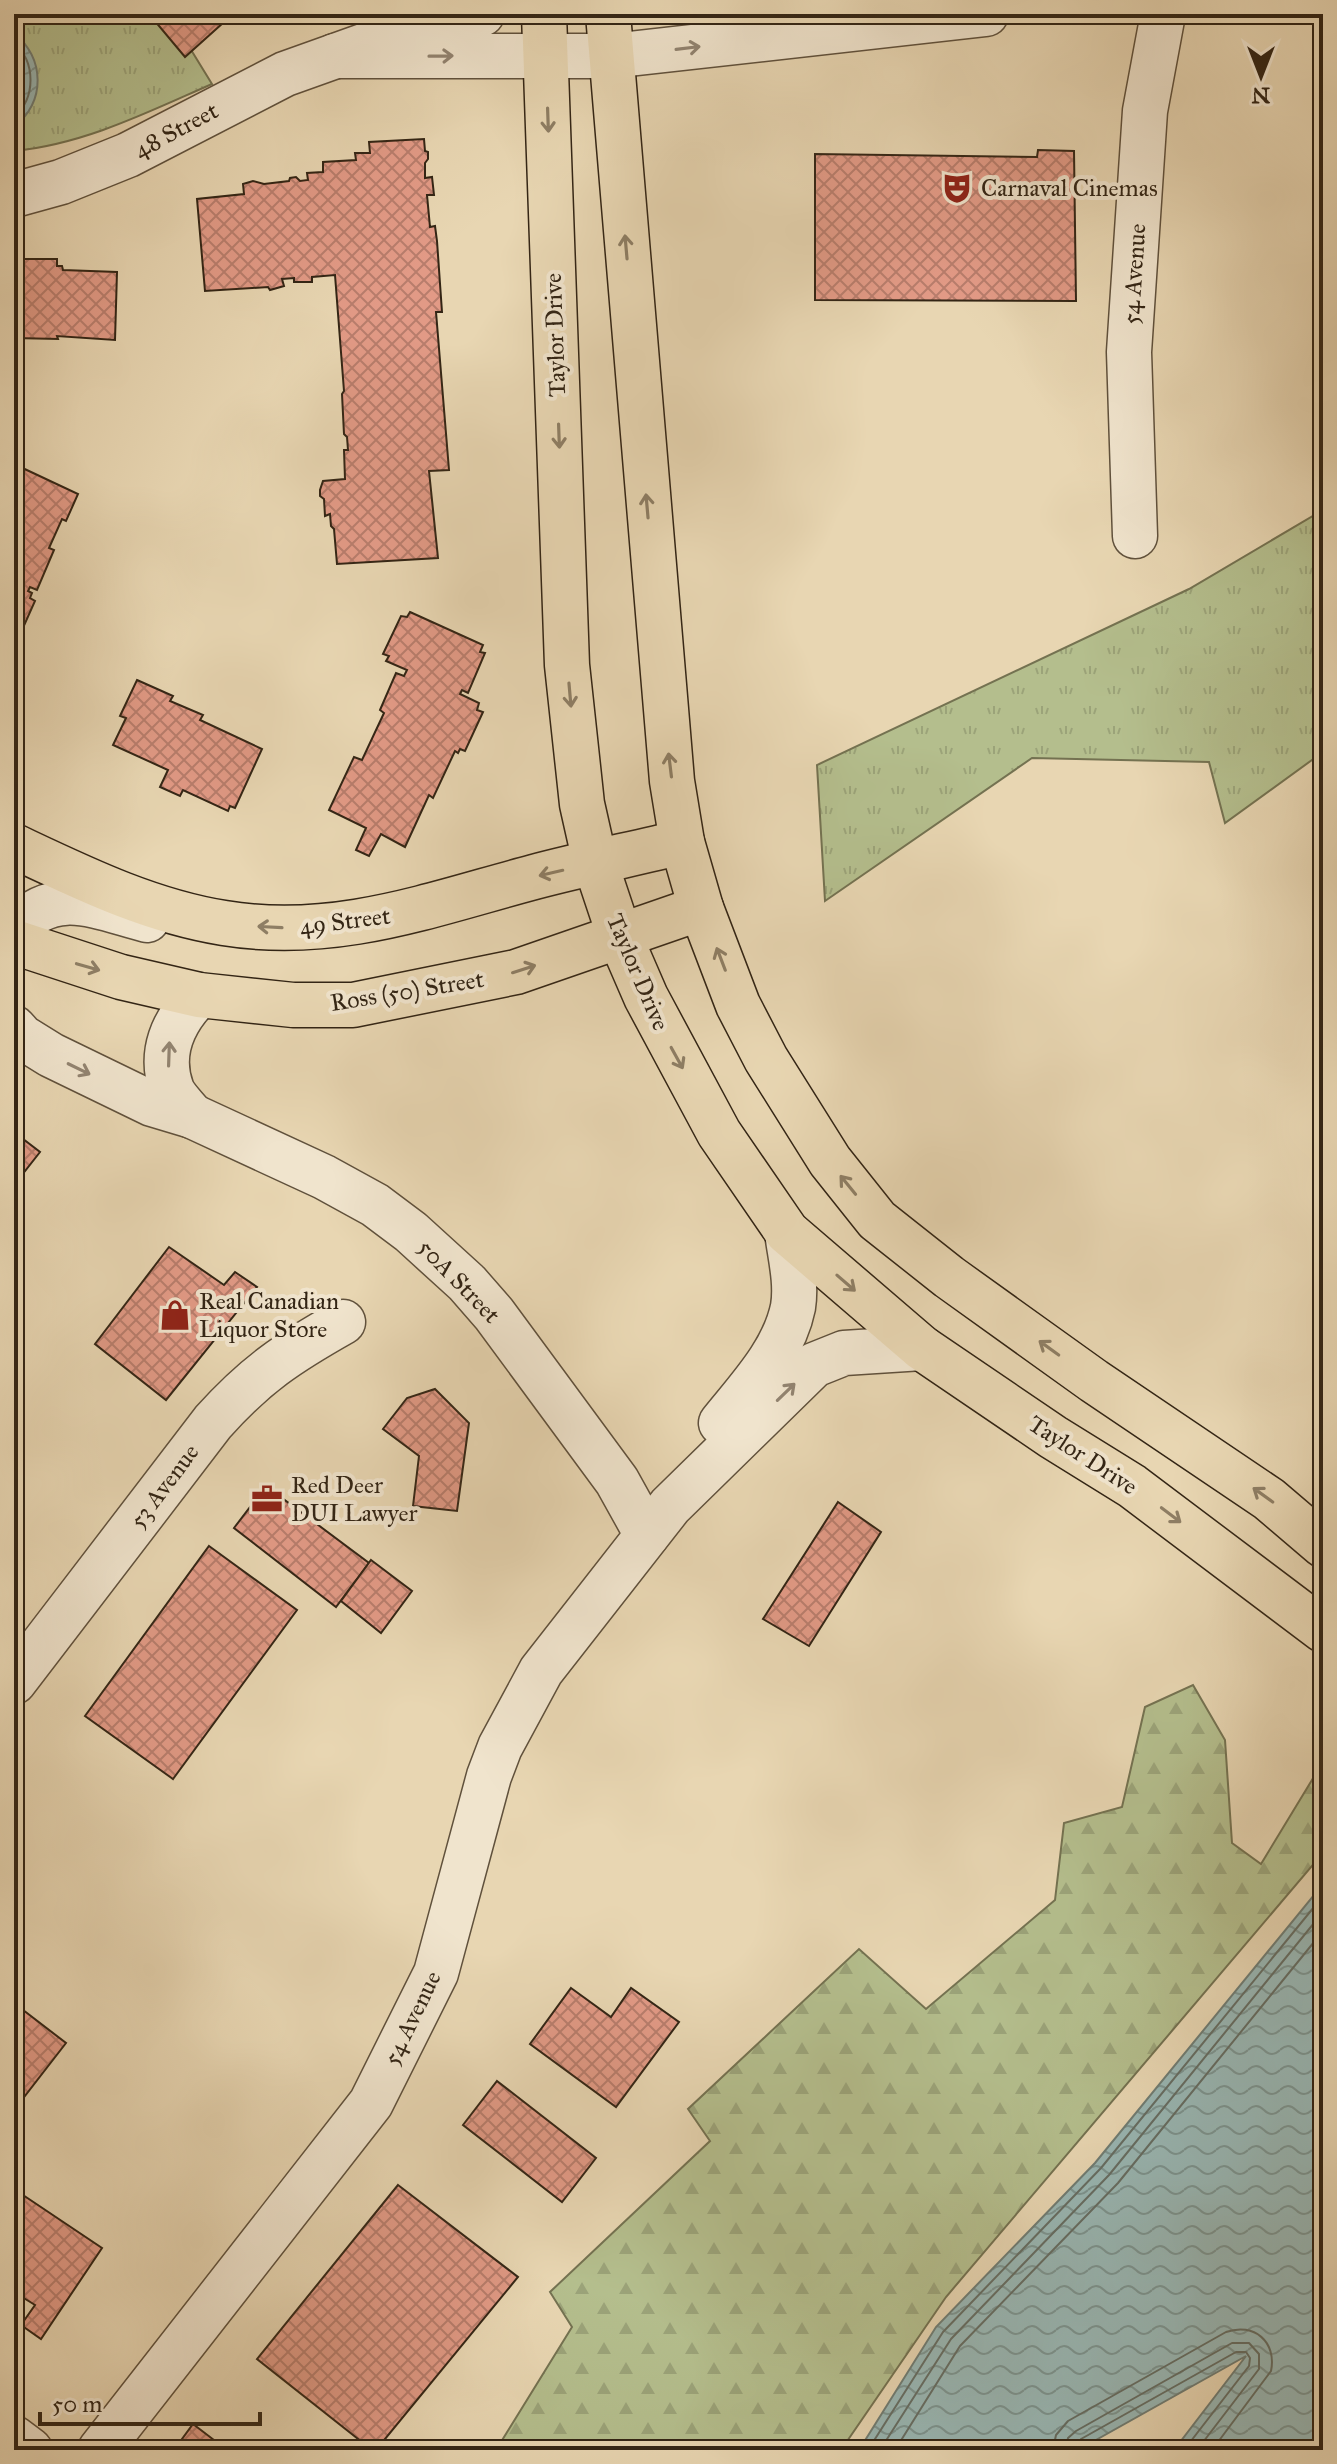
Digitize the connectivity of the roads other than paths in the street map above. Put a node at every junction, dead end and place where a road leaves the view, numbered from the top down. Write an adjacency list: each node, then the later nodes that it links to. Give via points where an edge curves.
1 (482, 14): 6 (street, 48 Street, via 397,34)
2 (544, 14): 7 (main road, Taylor Drive)
3 (986, 14): 5 (street, 48 Street, one-way to 3)
4 (1163, 14): 9 (street, 54 Avenue, via 1145,111 1129,352)
5 (609, 35): 7 (street, 48 Street); 10 (main road, one-way to 5, via 664,719)
6 (335, 56): 7 (street, 48 Street, one-way to 7); 8 (street, 48 Street, via 249,90 128,155)
7 (547, 58): 12 (main road, Taylor Drive, one-way to 12, via 567,665 582,804)
8 (14, 195)
9 (1135, 536)
10 (682, 842): 12 (main road, 49 Street); 13 (main road)
11 (14, 846): 14 (main road, 49 Street, via 110,891)
12 (595, 862): 14 (main road, 49 Street, one-way to 14, via 359,922 317,928); 16 (main road, Taylor Drive)
13 (701, 908): 16 (main road, Ross (50) Street); 25 (main road, one-way to 13, via 1269,1499 1094,1381 877,1220 830,1161 766,1059 738,1005)
14 (225, 923): 15 (street, via 160,924 66,901 37,909)
15 (14, 930)
16 (620, 937): 18 (main road, Ross (50) Street, one-way to 16, via 353,1005 516,972); 21 (main road, Taylor Drive, one-way to 21, via 704,1106)
17 (14, 942): 18 (main road, Ross (50) Street, one-way to 18, via 121,977)
18 (199, 995): 20 (street, one-way to 18, via 173,1092 167,1052 182,1012)
19 (14, 1028): 20 (street, 50A Street, one-way to 20, via 51,1055 152,1104)
20 (192, 1116): 24 (street, 50A Street, via 352,1192 437,1254 494,1314 617,1481)
21 (787, 1232): 23 (main road, Taylor Drive, one-way to 23); 24 (street, via 793,1307 782,1339 683,1471)
22 (343, 1322): 27 (street, 53 Avenue, via 285,1355 213,1422)
23 (922, 1348): 24 (street, one-way to 23, via 814,1365 844,1353); 26 (main road, Taylor Drive, one-way to 26, via 1132,1486)
24 (658, 1520): 30 (street, 54 Avenue, via 541,1671 500,1747 436,1973 371,2103)
25 (1323, 1545)
26 (1323, 1630)
27 (14, 1682)
28 (14, 2438): 29 (street)
29 (30, 2450)
30 (100, 2450)

